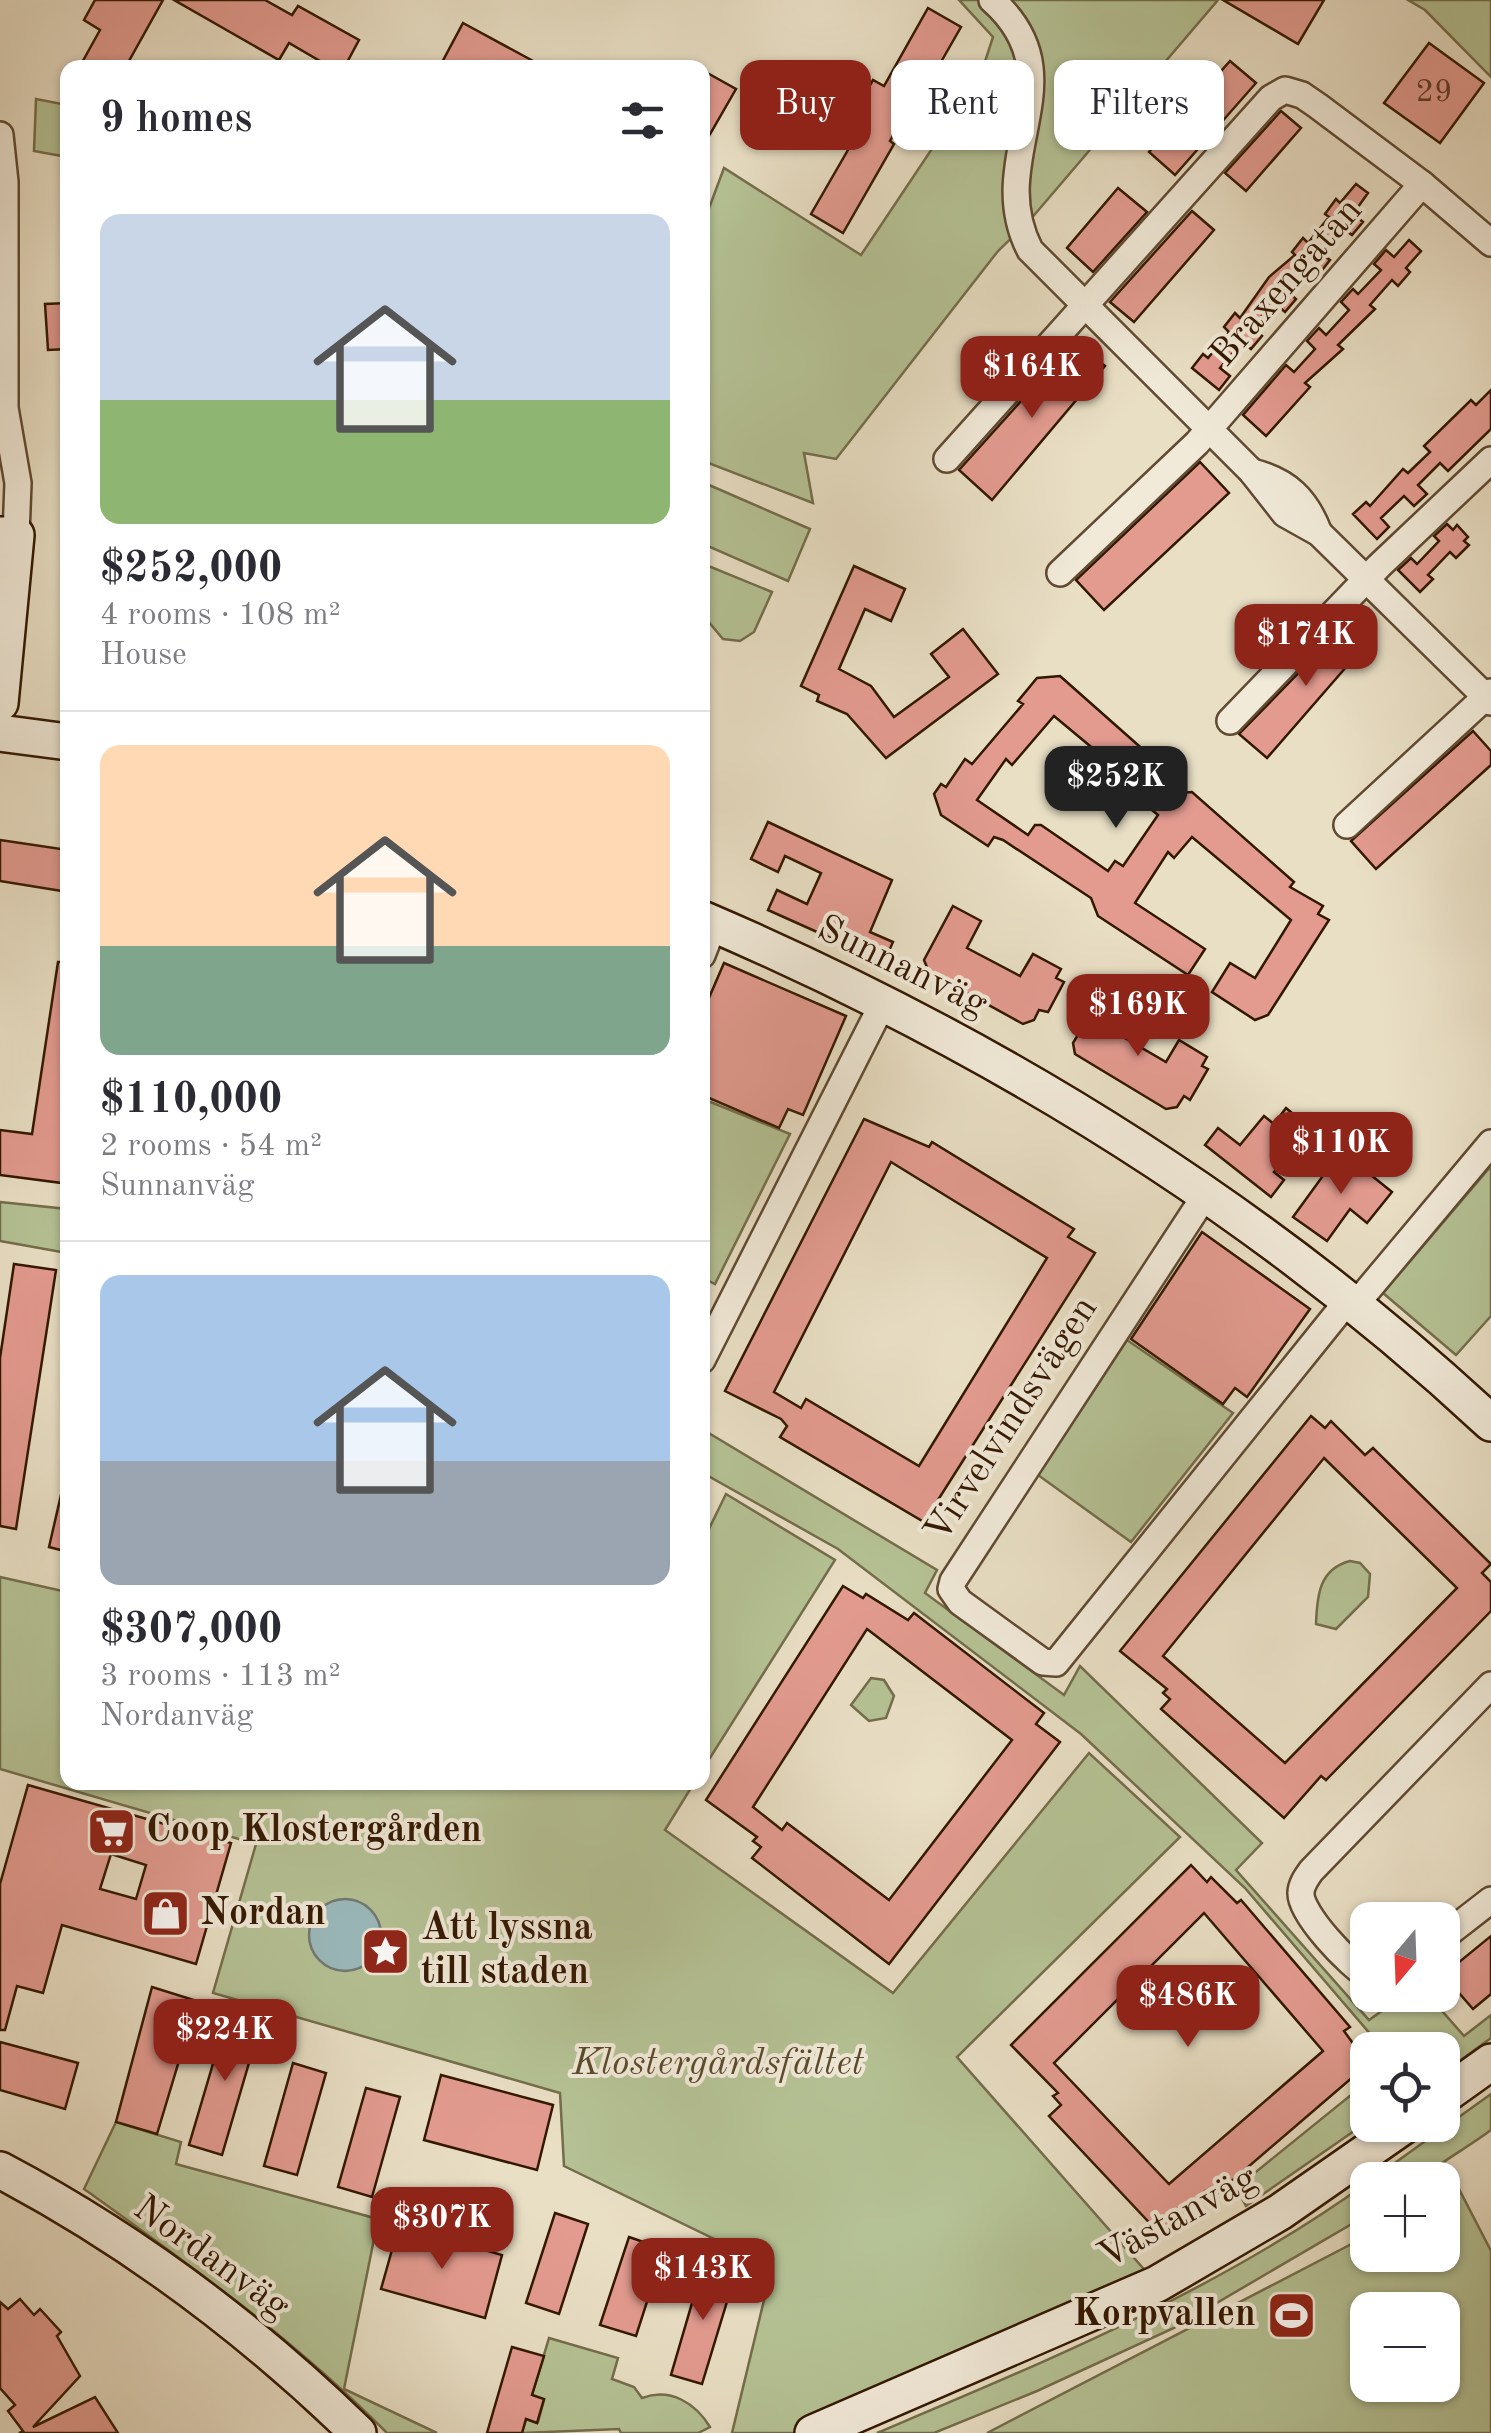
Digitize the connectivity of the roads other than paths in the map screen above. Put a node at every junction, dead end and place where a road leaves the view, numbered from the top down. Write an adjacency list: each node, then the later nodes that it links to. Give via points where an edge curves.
1 (992, 0): 5 (street, via 1018,26 1032,60 1015,179 1020,230)
2 (0, 140): 6 (street)
3 (1422, 184): 4 (street); 5 (street, via 1302,95 1284,90); 7 (street, Braxengatan)
4 (1491, 243)
5 (1084, 308): 7 (street); 9 (street)
6 (5, 408): 8 (street); 11 (street, via 18,482)
7 (1208, 431): 12 (street, Braxengatan); 13 (street, via 1285,514 1319,533)
8 (0, 435)
9 (947, 459)
10 (1491, 460): 13 (street)
11 (8, 535): 15 (street)
12 (1060, 574)
13 (1366, 580): 14 (street); 16 (street)
14 (1489, 697): 19 (street)
15 (0, 704)
16 (1230, 721)
17 (0, 733): 18 (street)
18 (60, 741)
19 (1347, 825)
20 (710, 935): 21 (street, Sunnanväg)
21 (884, 1001): 23 (street, Sunnanväg, via 1009,1068); 25 (street)
22 (1491, 1144): 24 (street)
23 (1206, 1194): 24 (street, Sunnanväg); 24 (street, Virvelvindsvägen, via 953,1581 950,1589 960,1602 1043,1662 1056,1663)
24 (1353, 1302): 26 (street, Sunnanväg)
25 (710, 1344)
26 (1491, 1423)
27 (1491, 1685): 30 (street, via 1300,1888 1318,1925)
28 (1491, 1900): 29 (street)
29 (1460, 1924)
30 (1350, 1958)
31 (1491, 2062): 32 (street)
32 (1460, 2084)
33 (1380, 2142): 36 (street, Västanväg, via 1266,2221 1157,2284)
34 (0, 2170): 35 (street, Nordanväg, via 118,2241 244,2330)
35 (358, 2433)
36 (813, 2433)

